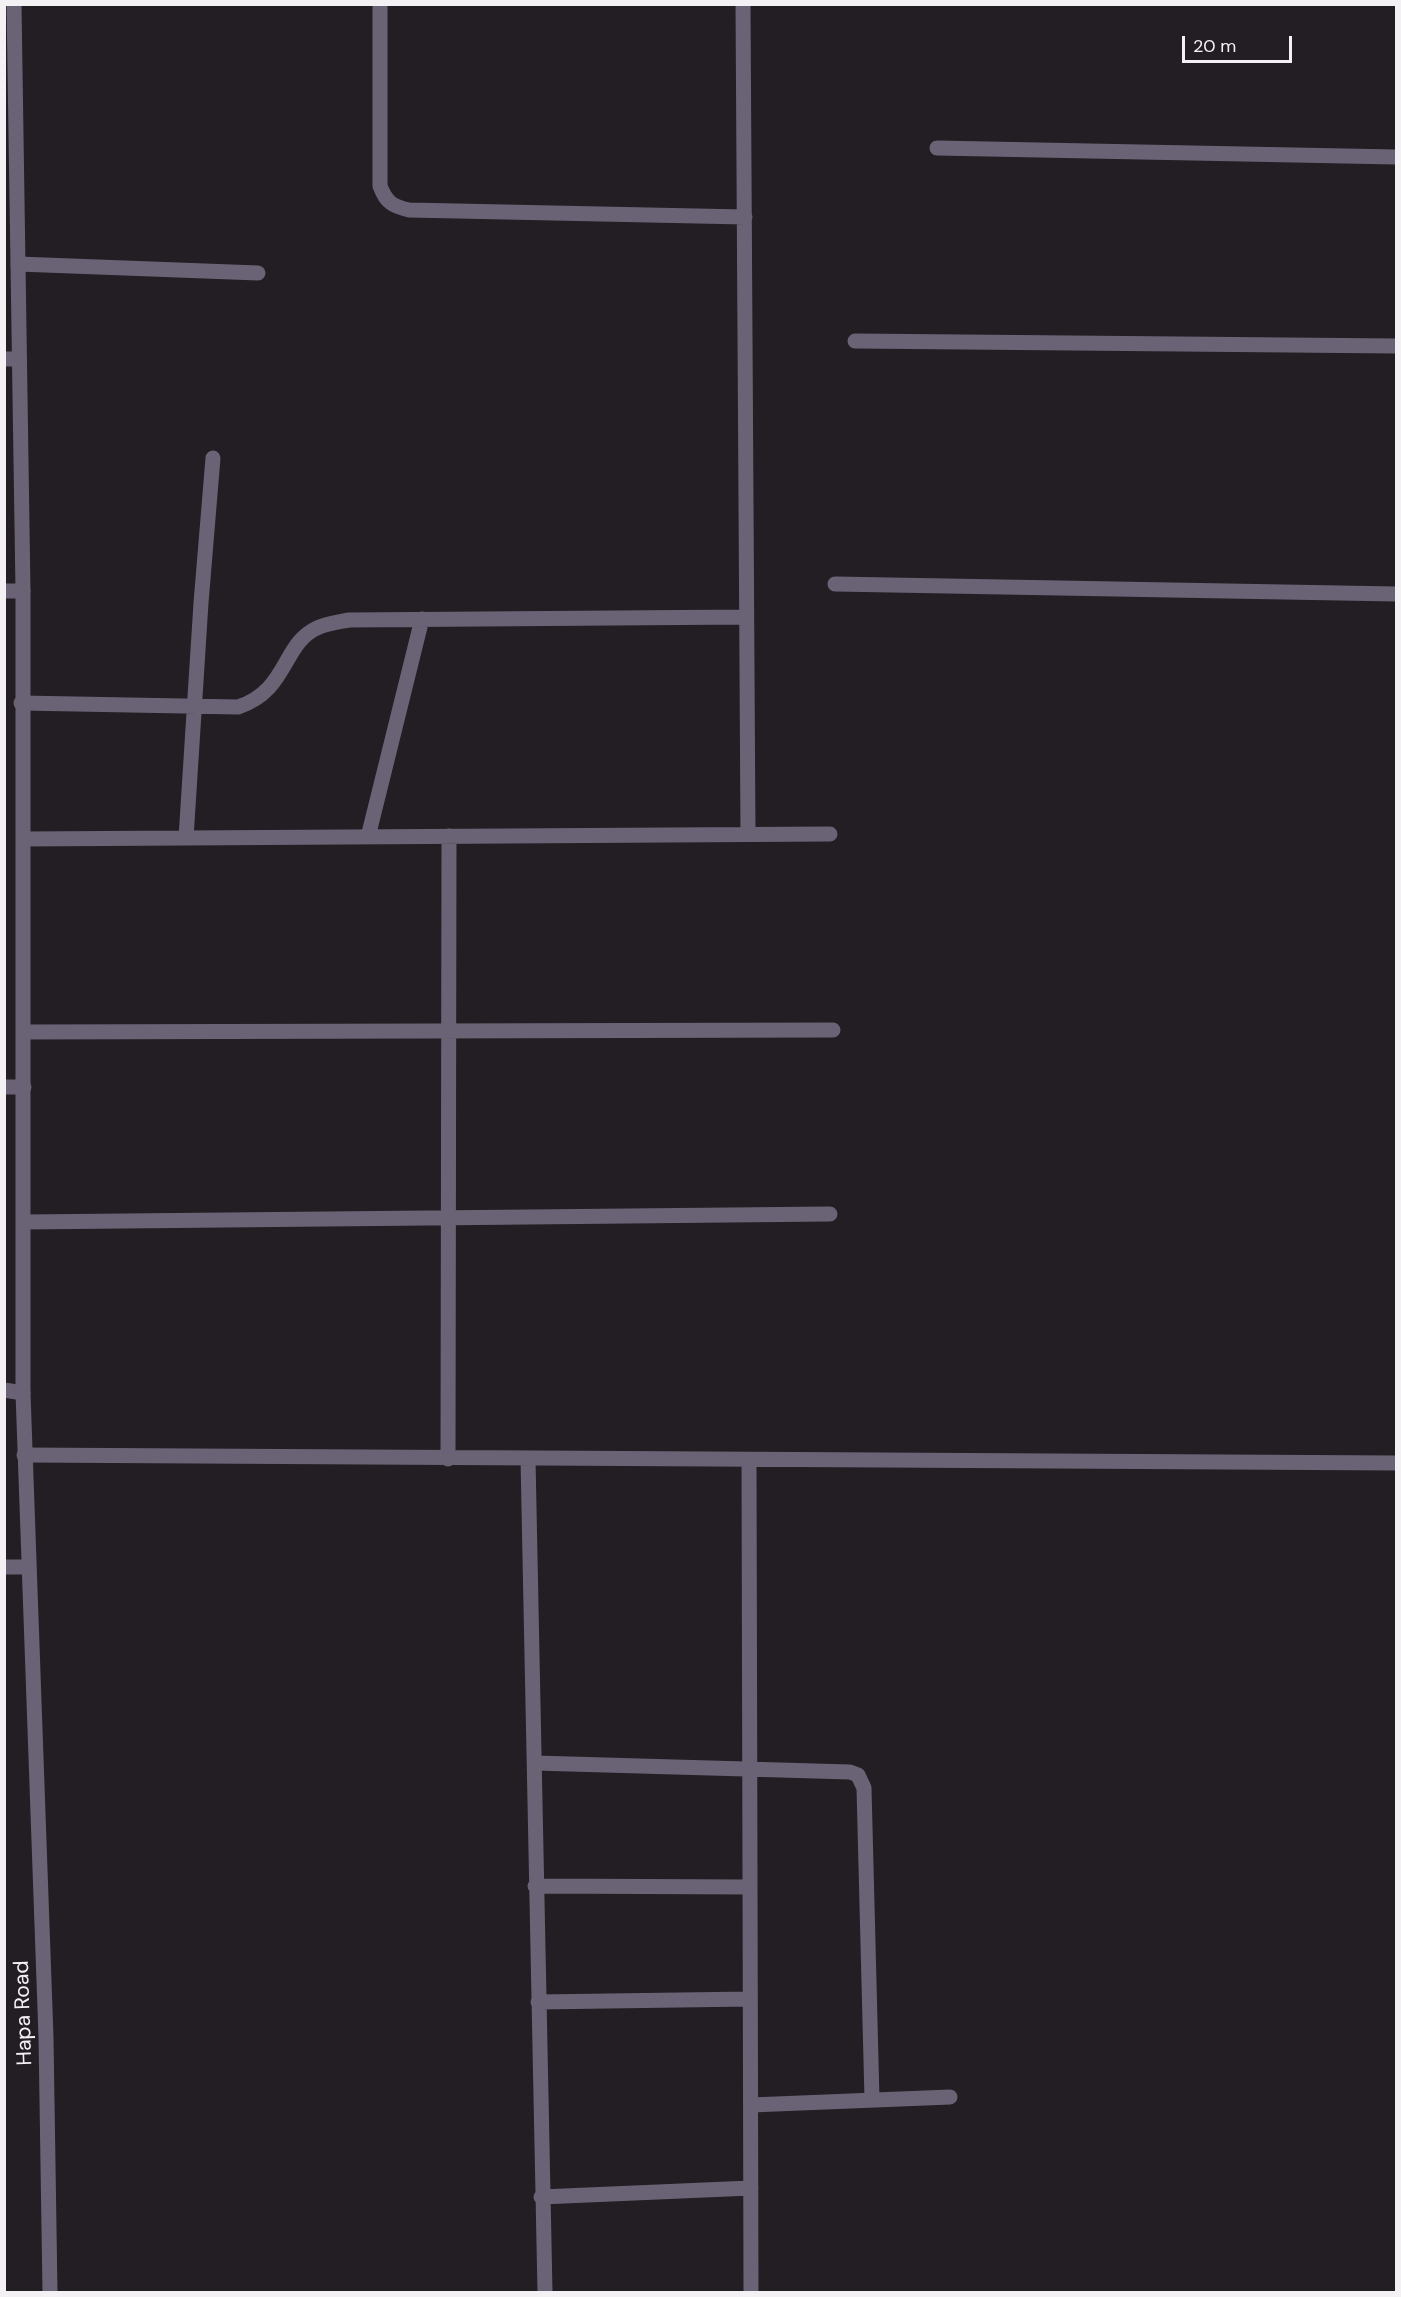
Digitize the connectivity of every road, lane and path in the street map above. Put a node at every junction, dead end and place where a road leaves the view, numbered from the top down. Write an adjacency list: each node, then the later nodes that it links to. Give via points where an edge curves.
1 (14, 4): 7 (street, Hapa Road)
2 (380, 4): 6 (street, via 380,186 392,206 409,210)
3 (743, 4): 6 (street)
4 (937, 148): 5 (street)
5 (1396, 157)
6 (745, 217): 17 (street)
7 (18, 264): 8 (street); 11 (street, Hapa Road)
8 (258, 273)
9 (855, 341): 10 (street)
10 (1396, 345)
11 (12, 359): 15 (street, Hapa Road)
12 (213, 458): 20 (street)
13 (835, 584): 16 (street)
14 (4, 591): 15 (street)
15 (23, 591): 19 (street, Hapa Road)
16 (1396, 594)
17 (746, 617): 18 (street); 21 (street)
18 (422, 619): 20 (street, via 349,620 315,628 302,639 276,681 253,702); 24 (street)
19 (21, 703): 20 (street); 26 (street, Hapa Road)
20 (195, 707): 25 (street)
21 (748, 834): 22 (street); 23 (street)
22 (830, 834)
23 (449, 836): 24 (street); 27 (street)
24 (368, 837): 25 (street)
25 (186, 838): 26 (street)
26 (24, 839): 29 (street, Hapa Road)
27 (449, 1030): 28 (street); 29 (street); 33 (street)
28 (833, 1030)
29 (24, 1032): 31 (street, Hapa Road)
30 (4, 1087): 31 (street)
31 (24, 1087): 34 (street, Hapa Road)
32 (830, 1214): 33 (street)
33 (449, 1218): 34 (street); 38 (street)
34 (24, 1222): 36 (street, Hapa Road)
35 (4, 1390): 36 (street)
36 (23, 1393): 37 (street, Hapa Road)
37 (24, 1455): 38 (street); 43 (street, Hapa Road)
38 (448, 1459): 39 (street)
39 (528, 1459): 40 (street); 44 (street)
40 (749, 1460): 41 (street); 45 (street)
41 (1396, 1463)
42 (4, 1567): 43 (street)
43 (28, 1567): 55 (street, Hapa Road, via 46,2025)
44 (535, 1763): 45 (street); 46 (street)
45 (750, 1770): 47 (street); 51 (street, via 850,1772 862,1782)
46 (535, 1886): 47 (street); 49 (street)
47 (750, 1887): 48 (street)
48 (750, 1999): 49 (street); 52 (street)
49 (537, 2002): 54 (street)
50 (950, 2097): 51 (street)
51 (872, 2099): 52 (street)
52 (752, 2104): 53 (street)
53 (751, 2188): 54 (street); 57 (street)
54 (541, 2197): 56 (street)
55 (50, 2292)
56 (544, 2292)
57 (751, 2292)

